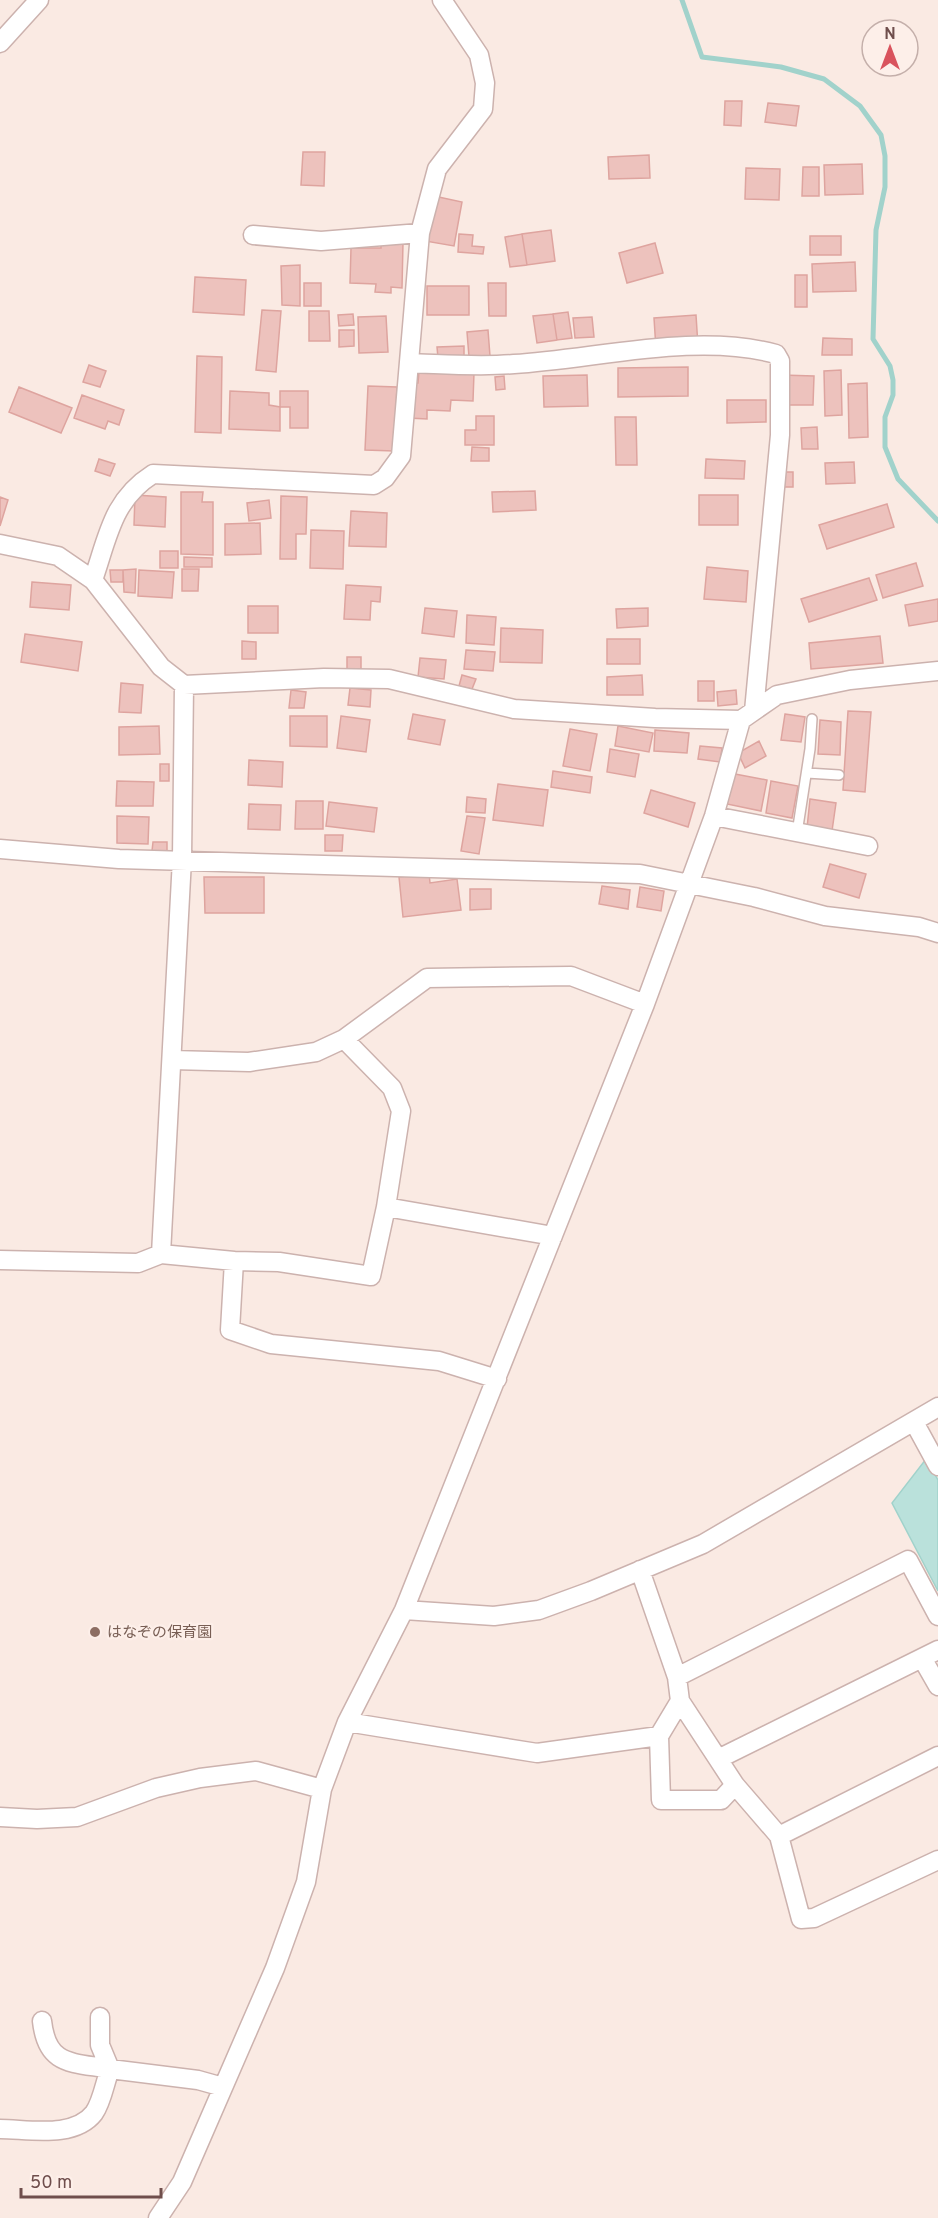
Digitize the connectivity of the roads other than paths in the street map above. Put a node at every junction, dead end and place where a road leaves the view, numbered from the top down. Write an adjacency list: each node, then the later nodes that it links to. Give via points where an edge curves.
1 (39, 0): 3 (street)
2 (442, 0): 4 (street, via 479,55 485,83 483,109 437,169)
3 (0, 43)
4 (420, 233): 5 (street, via 321,241); 6 (street)
5 (253, 236)
6 (409, 363): 8 (street, via 401,456 385,478 374,485 153,474 135,485 120,503); 11 (street, via 512,364 704,345 761,349 776,354 780,361 780,435)
7 (0, 544): 8 (street, via 58,556)
8 (93, 580): 10 (street, via 161,667)
9 (938, 671): 11 (street, via 850,680 777,695)
10 (184, 685): 11 (street, via 390,679 514,709 655,718); 19 (street)
11 (747, 716): 15 (street)
12 (812, 719): 13 (lane)
13 (807, 773): 14 (lane); 16 (lane)
14 (839, 775)
15 (714, 816): 16 (street); 20 (street)
16 (797, 832): 17 (street)
17 (867, 846)
18 (0, 849): 19 (street, via 118,859)
19 (182, 859): 20 (street, via 640,874); 24 (street)
20 (689, 884): 21 (street, via 825,916 919,927); 22 (street)
21 (938, 933)
22 (645, 1004): 23 (street, via 571,976 428,978); 26 (street)
23 (344, 1039): 24 (street, via 316,1052 274,1060); 25 (street, via 392,1088 401,1111)
24 (172, 1060): 27 (street)
25 (386, 1207): 26 (street); 29 (street, via 371,1276 279,1262)
26 (553, 1236): 30 (street)
27 (161, 1254): 28 (street, via 138,1263); 29 (street)
28 (0, 1260)
29 (234, 1261): 30 (street, via 230,1330 271,1344 439,1361)
30 (497, 1379): 35 (street)
31 (938, 1407): 32 (street)
32 (914, 1422): 33 (street); 34 (street, via 703,1544)
33 (938, 1466)
34 (640, 1570): 35 (street, via 539,1610 494,1616); 38 (street)
35 (404, 1610): 41 (street)
36 (938, 1616): 38 (street, via 908,1560)
37 (930, 1654): 39 (street); 44 (street)
38 (677, 1677): 40 (street)
39 (938, 1686)
40 (680, 1701): 42 (street); 44 (street)
41 (347, 1722): 42 (street, via 537,1753); 46 (street)
42 (659, 1736): 45 (street, via 661,1800 721,1800)
43 (938, 1756): 48 (street)
44 (718, 1759): 45 (street)
45 (735, 1785): 48 (street)
46 (322, 1789): 47 (street, via 256,1771 156,1788 77,1817); 53 (street, via 306,1882 275,1968)
47 (0, 1817)
48 (778, 1836): 49 (street, via 801,1919 814,1918)
49 (938, 1860)
50 (100, 2017): 52 (street, via 100,2045)
51 (42, 2020): 52 (street, via 44,2040 51,2052 64,2059)
52 (110, 2068): 53 (street); 54 (street, via 95,2112 87,2120 68,2129)
53 (223, 2087): 55 (street, via 182,2182)
54 (0, 2129)
55 (158, 2218)

